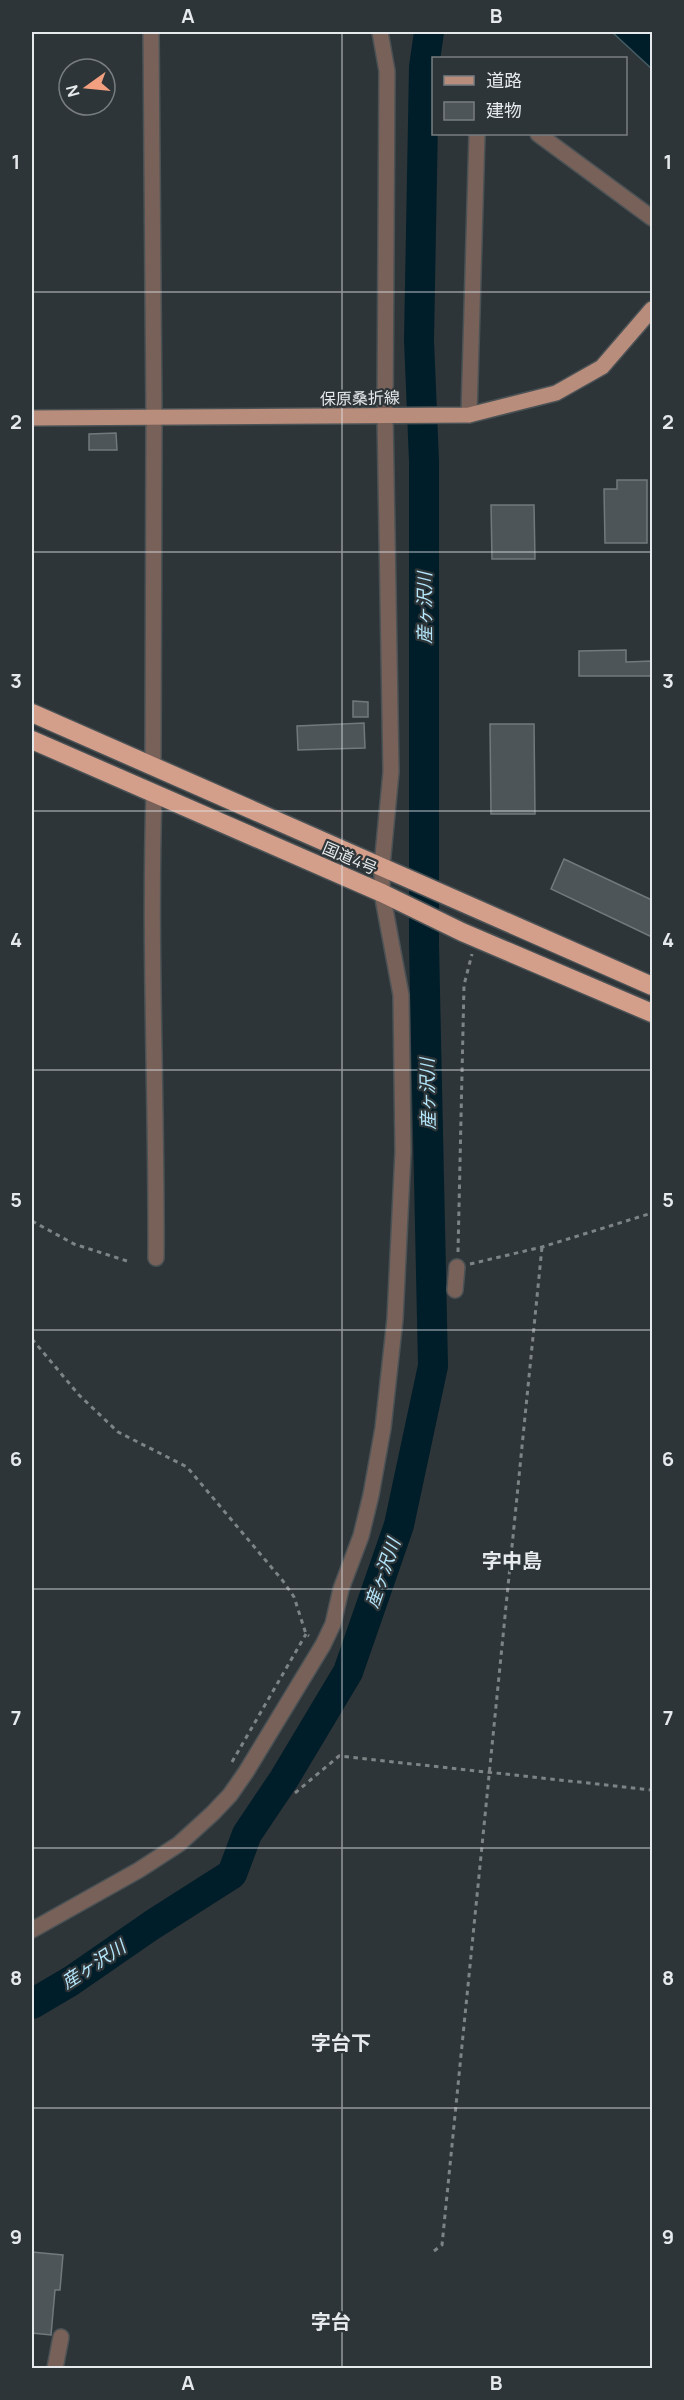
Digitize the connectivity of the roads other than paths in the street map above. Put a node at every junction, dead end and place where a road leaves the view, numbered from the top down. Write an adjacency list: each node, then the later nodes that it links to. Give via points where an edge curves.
1 (151, 32): 10 (street)
2 (380, 32): 7 (street, via 387,71)
3 (477, 135): 8 (street)
4 (539, 135): 5 (street)
5 (652, 218)
6 (652, 309): 8 (main road, 保原桑折線, via 602,367 556,393)
7 (389, 415): 8 (main road, 保原桑折線); 10 (main road, 保原桑折線); 15 (street)
8 (469, 415)
9 (32, 418): 10 (main road, 保原桑折線)
10 (154, 418): 13 (street)
11 (32, 713): 13 (highway, 国道4号)
12 (32, 740): 14 (highway, 国道4号)
13 (153, 765): 15 (highway, 国道4号)
14 (154, 794): 16 (highway, 国道4号); 19 (street)
15 (388, 869): 16 (street); 17 (highway, 国道4号)
16 (386, 895): 18 (highway, 国道4号, via 468,935); 22 (street, via 403,1014 404,1152 395,1319 371,1495 333,1624 241,1779 213,1813 179,1844 140,1870)
17 (652, 986)
18 (652, 1013)
19 (156, 1258)
20 (457, 1267): 21 (street)
21 (455, 1290)
22 (32, 1930)
23 (61, 2337): 24 (street)
24 (55, 2368)

